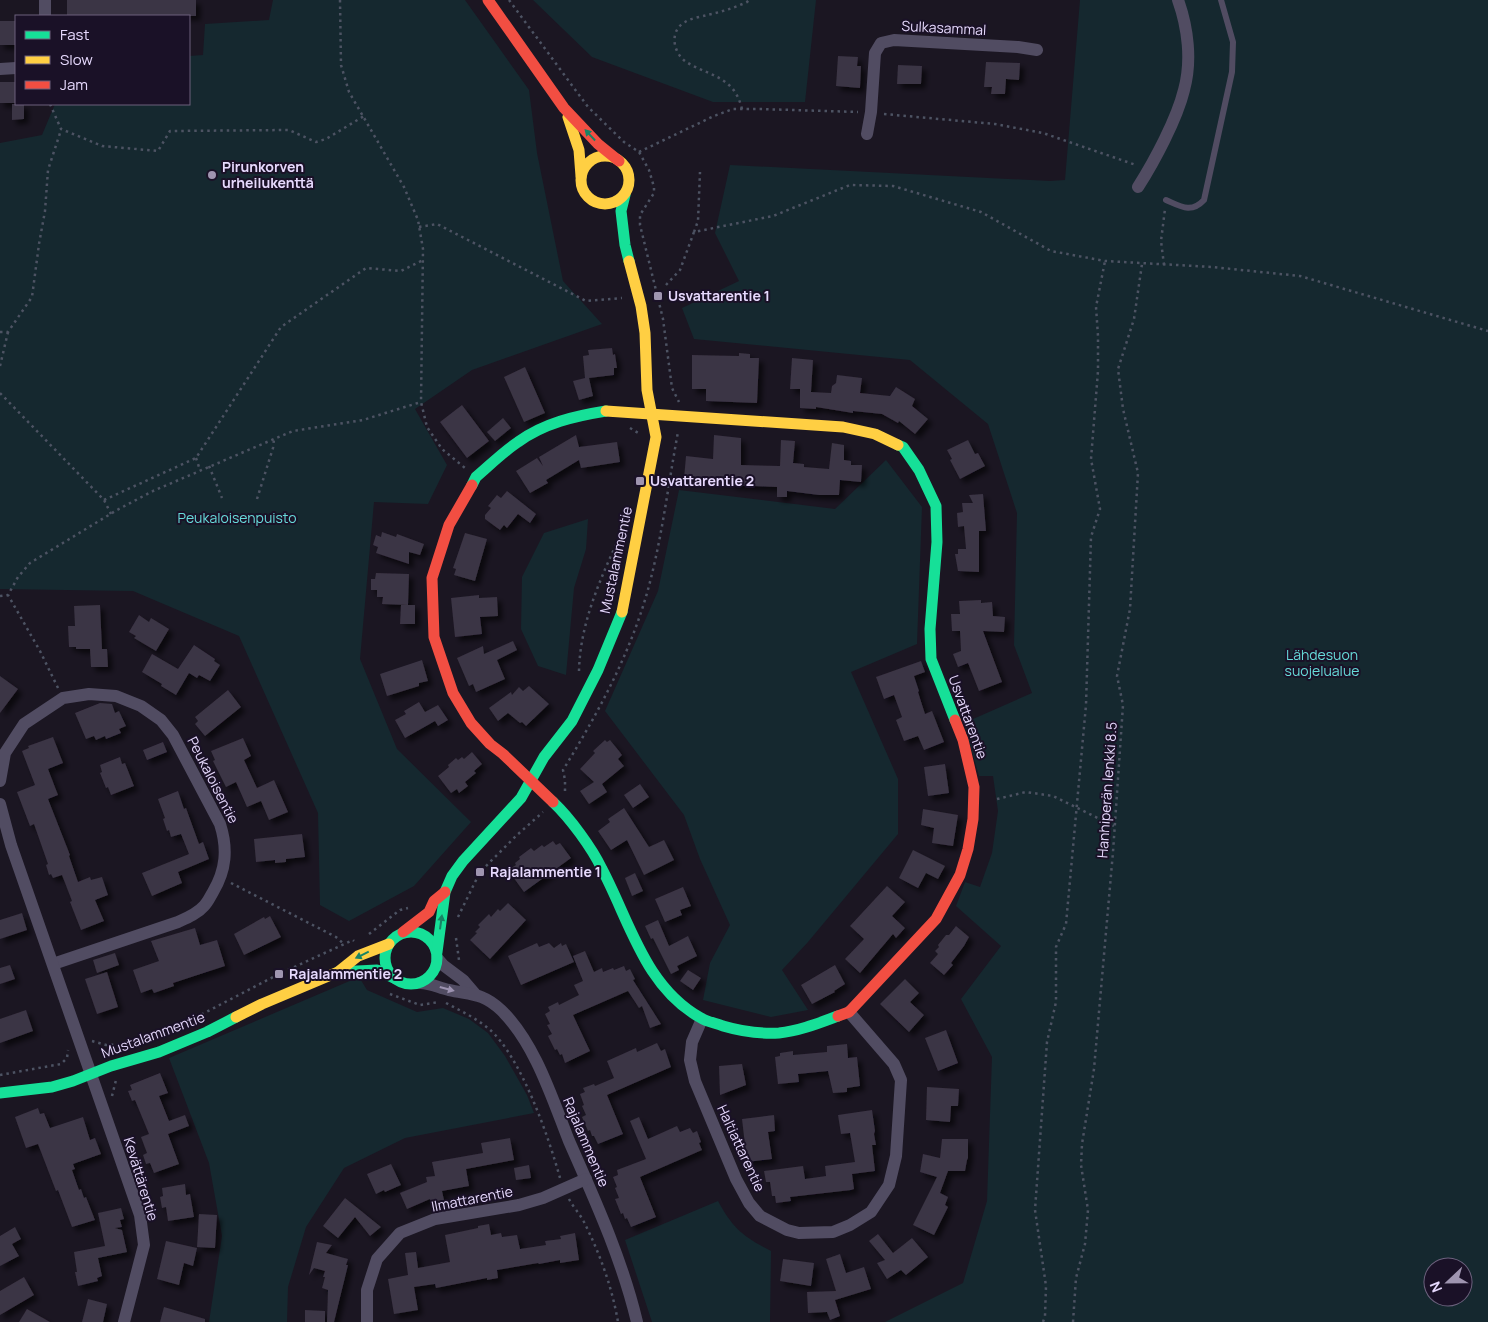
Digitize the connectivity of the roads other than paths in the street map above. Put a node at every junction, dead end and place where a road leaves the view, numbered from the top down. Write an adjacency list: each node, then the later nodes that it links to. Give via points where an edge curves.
1 (45, 0): 5 (street)
2 (488, 0): 9 (street)
3 (1178, 0): 13 (street, via 1185,21 1188,57 1184,90 1172,122)
4 (1221, 0): 15 (lane, via 1232,42 1232,72 1204,200 1198,206 1184,208)
5 (45, 15)
6 (1037, 50): 10 (street, Sulkasammal, via 894,40 881,43 875,53)
7 (15, 68): 8 (street)
8 (0, 69)
9 (564, 108): 11 (street, one-way to 9, via 598,144); 12 (street, via 579,150)
10 (867, 134)
11 (620, 160): 12 (street, via 602,156 594,158 587,163); 14 (street, via 626,167 630,182)
12 (581, 176): 16 (street, via 584,192)
13 (1138, 187)
14 (624, 195): 16 (street, via 611,204); 17 (street, Mustalammentie, via 621,211)
15 (1166, 200)
16 (595, 202): 17 (street, Mustalammentie)
17 (625, 246): 18 (street, Mustalammentie, via 642,306)
18 (650, 413): 19 (street, Mustalammentie, via 656,437 624,606 572,722 544,757); 19 (street, Usvattarentie, via 606,411 574,416 519,441 476,477 449,525 432,578 434,636 452,693 471,723 490,744); 31 (street, Usvattarentie, via 843,427 875,434 903,447 920,470 936,506 931,659 971,769 973,819 968,849 960,875 936,919)
19 (532, 780): 22 (street, Mustalammentie, via 521,798 452,876); 32 (street, Usvattarentie, via 555,803 589,847 654,976 679,1003)
20 (0, 781): 26 (street, Peukaloisentie, via 5,753 24,724 63,698 89,694 116,696 161,720 173,735 225,839 224,867 220,878 205,905 193,915)
21 (0, 804): 26 (street)
22 (445, 892): 23 (street, Mustalammentie, via 434,901 429,912); 25 (street, Mustalammentie, one-way to 22)
23 (403, 932): 24 (street); 25 (street, via 421,933 434,944)
24 (389, 944): 27 (street, Mustalammentie, one-way to 27, via 358,956); 28 (street, via 385,961)
25 (437, 955): 29 (street, via 432,974); 30 (street, Rajalammentie, via 443,965)
26 (53, 964): 33 (street)
27 (338, 972): 28 (street, Mustalammentie, via 376,970); 33 (street, Mustalammentie, via 262,1004 207,1032)
28 (394, 978): 29 (street, via 410,984)
29 (420, 983): 30 (street, Rajalammentie, one-way to 30)
30 (475, 994): 35 (street, Rajalammentie, via 501,1010 517,1028 536,1060)
31 (849, 1012): 32 (street, Usvattarentie, via 814,1026 779,1033 737,1030); 32 (street, Haltiattarentie, via 894,1064 901,1080 896,1156 889,1185 871,1212 833,1232 787,1230 760,1216 749,1203 736,1180 695,1081 690,1060 692,1042)
32 (702, 1019)
33 (91, 1075): 34 (street, Mustalammentie, via 52,1087); 36 (street, Kevättärentie, via 140,1215 144,1245)
34 (0, 1093)
35 (586, 1179): 37 (street, Ilmattarentie, via 519,1205 435,1219 400,1233 377,1259 367,1290); 38 (street, Rajalammentie, via 617,1253)
36 (124, 1322)
37 (367, 1322)
38 (637, 1322)

